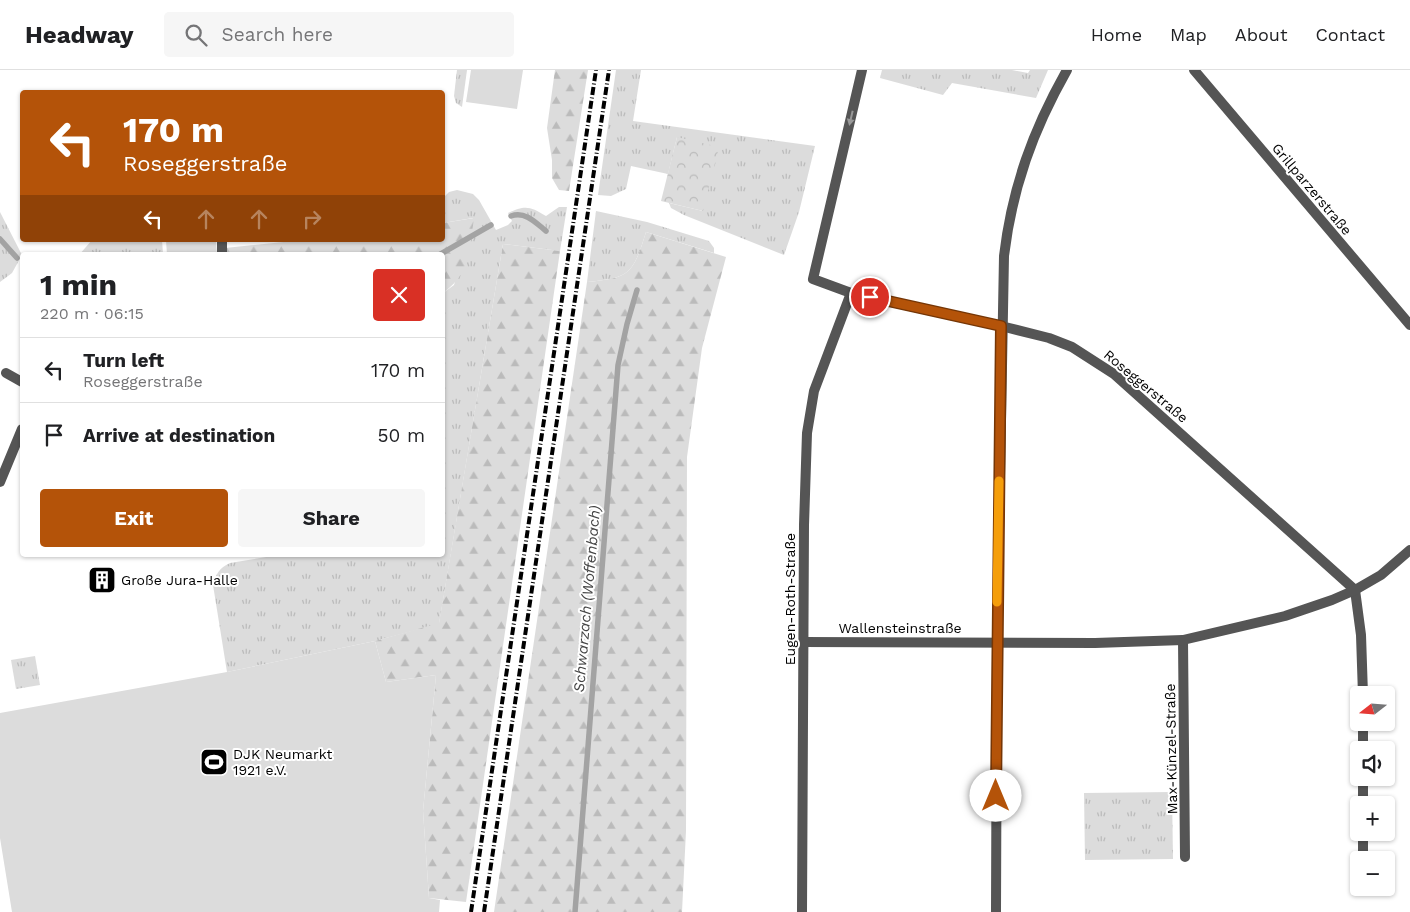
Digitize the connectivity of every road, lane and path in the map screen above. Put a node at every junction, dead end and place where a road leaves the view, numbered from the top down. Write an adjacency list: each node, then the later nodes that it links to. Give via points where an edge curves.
1 (862, 70): 4 (street, Roseggerstraße, one-way to 4, via 813,279)
2 (1067, 70): 6 (street, via 1046,110 1014,195 1004,256)
3 (1194, 70): 5 (street, Grillparzerstraße)
4 (851, 293): 6 (street, Roseggerstraße); 15 (street, Eugen-Roth-Straße, via 817,382 810,412 804,525)
5 (1410, 325)
6 (1001, 326): 12 (street, Roseggerstraße, via 1049,338 1114,374); 14 (street)
7 (6, 373): 8 (street)
8 (20, 381)
9 (20, 434): 10 (street)
10 (0, 482)
11 (1410, 550): 12 (street, via 1381,575)
12 (1355, 590): 13 (street, via 1285,616); 16 (street)
13 (1183, 640): 14 (street, via 1095,643); 17 (street, Max-Künzel-Straße)
14 (997, 641): 15 (street, Wallensteinstraße); 19 (street)
15 (803, 642): 18 (street, Eugen-Roth-Straße)
16 (1363, 686)
17 (1185, 857)
18 (802, 912)
19 (996, 912)

